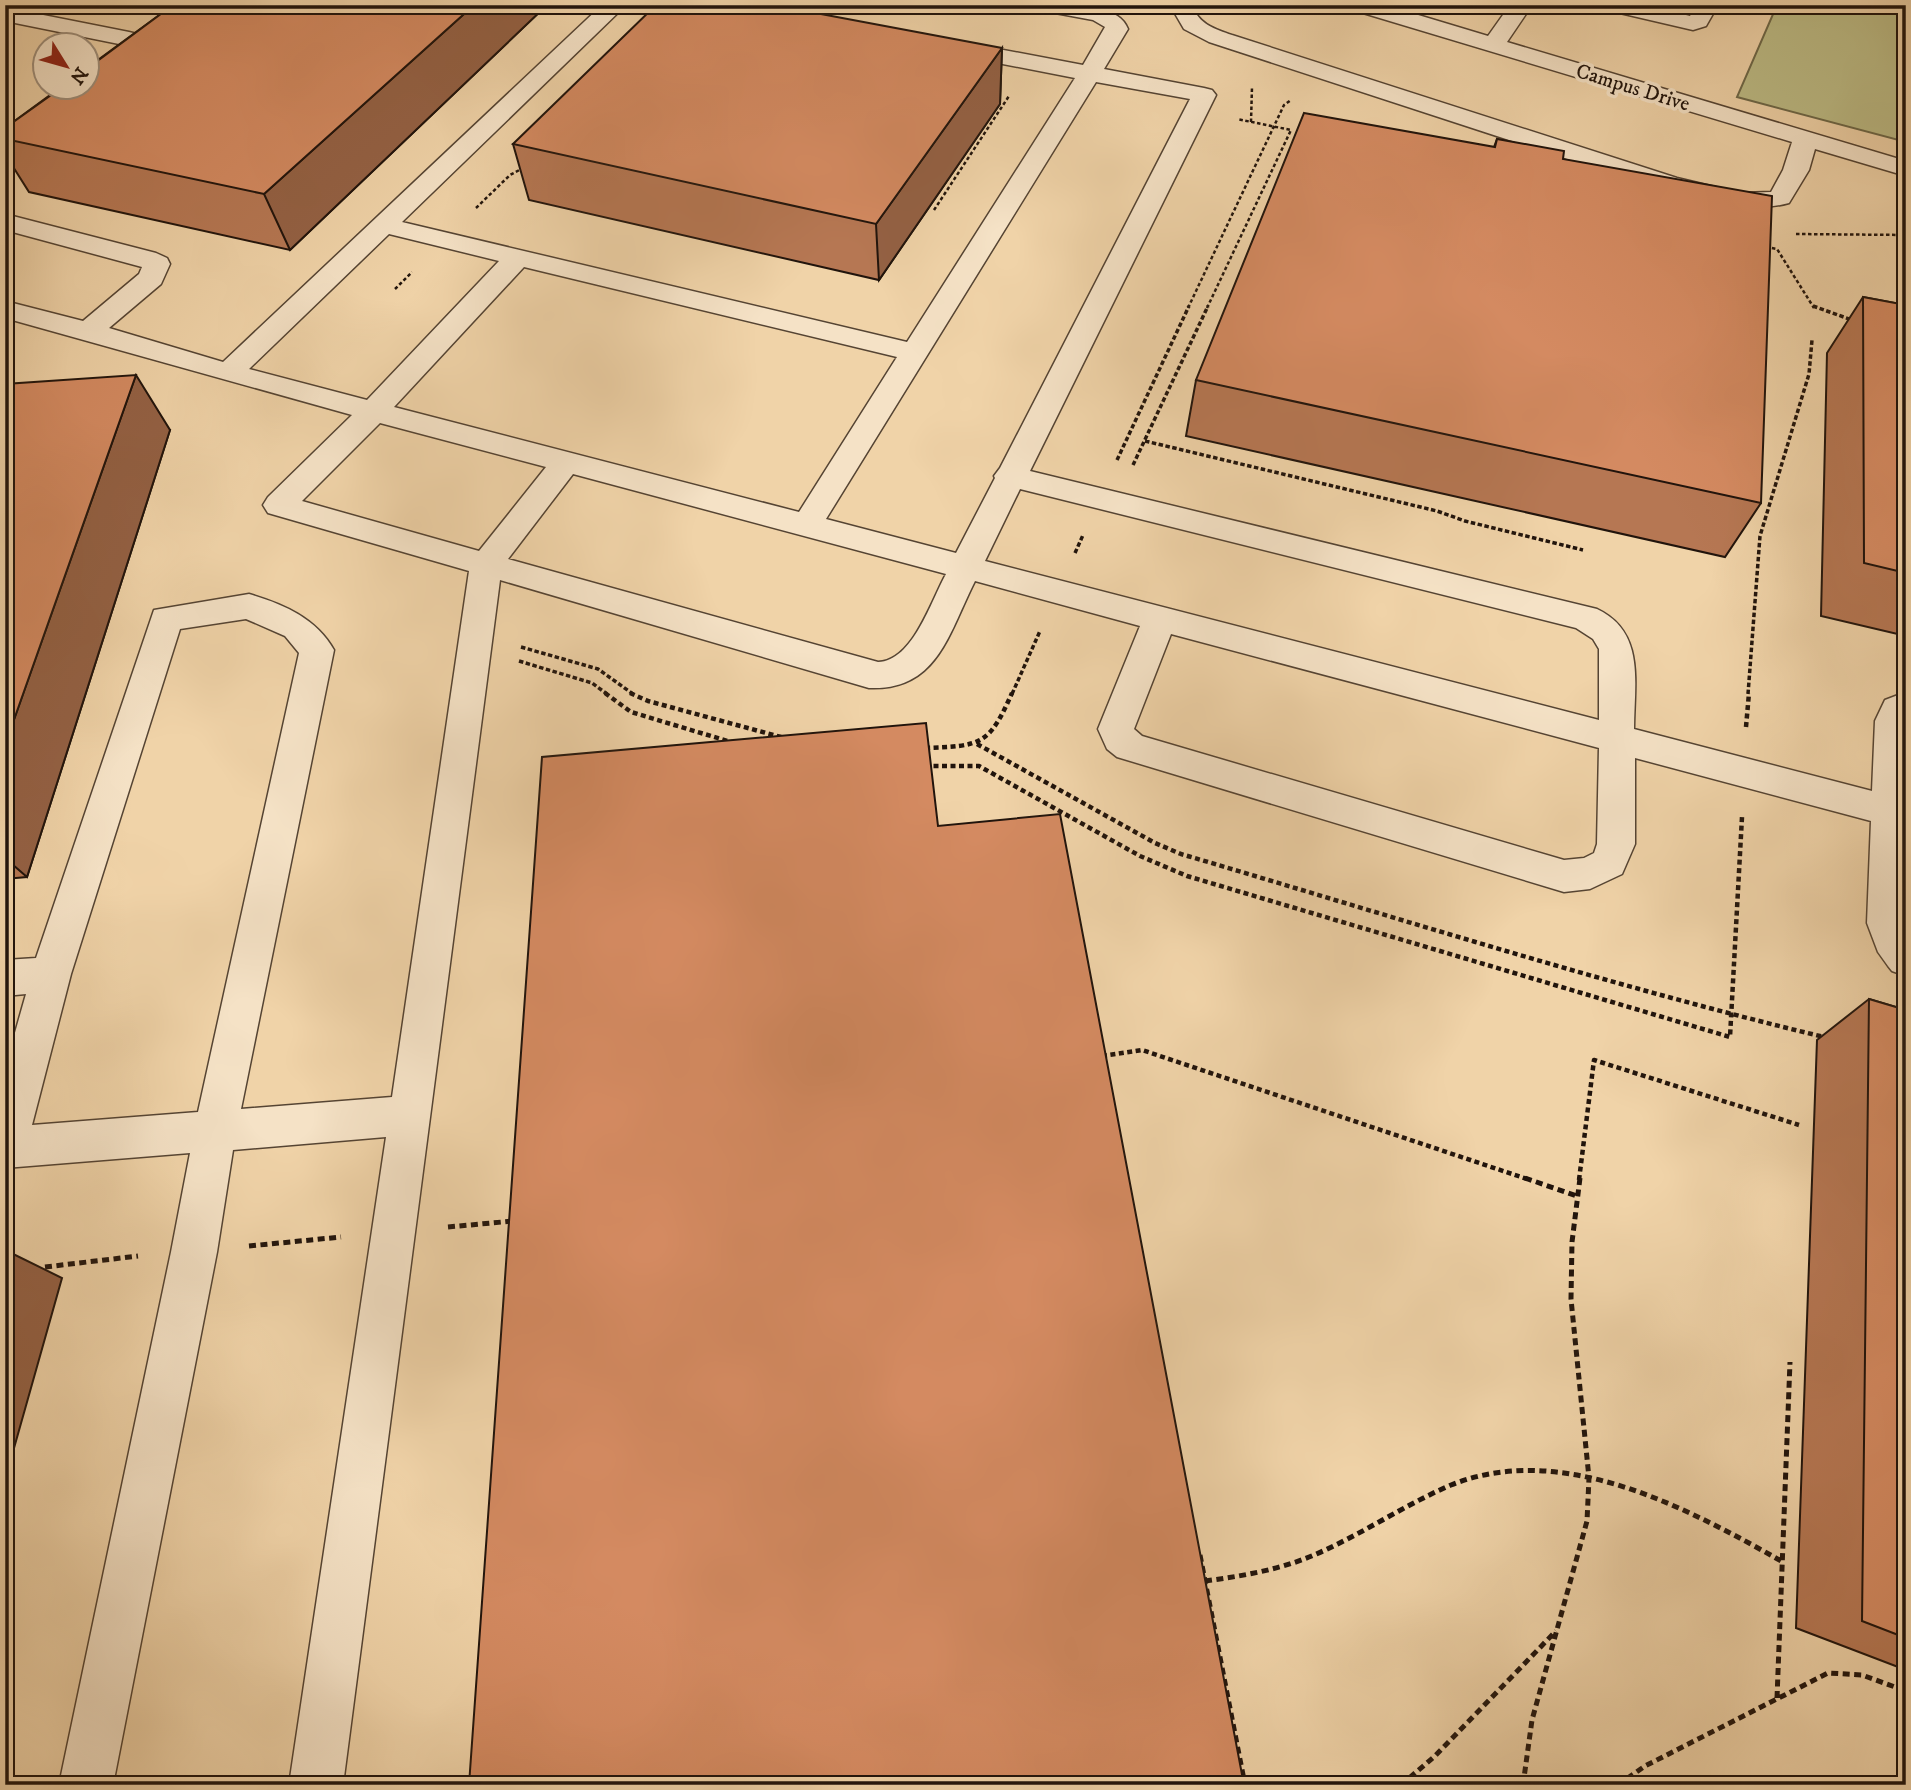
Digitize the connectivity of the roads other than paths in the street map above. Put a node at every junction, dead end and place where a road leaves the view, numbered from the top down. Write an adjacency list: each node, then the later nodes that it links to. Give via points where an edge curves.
1 (1047, 5): 12 (street, via 1100,15 1115,23 1114,36)
2 (1181, 5): 13 (street, via 1184,19 1199,31 1224,40 1717,196 1756,202 1780,198 1796,170)
3 (1361, 5): 11 (street, Campus Drive)
4 (1521, 5): 11 (street)
5 (1615, 5): 6 (street, via 1693,23)
6 (1707, 5)
7 (613, 7): 17 (street)
8 (19, 16): 9 (street, via 121,46)
9 (148, 25)
10 (933, 44): 12 (street)
11 (1494, 44): 13 (street, Campus Drive)
12 (1091, 73): 21 (street); 25 (street, via 1204,95)
13 (1805, 140): 14 (street, Campus Drive)
14 (1905, 169): 15 (street)
15 (1906, 189)
16 (5, 222): 20 (street, via 157,264 151,278)
17 (383, 225): 18 (street); 22 (street)
18 (517, 258): 21 (street); 23 (street)
19 (5, 309): 20 (street)
20 (88, 331): 22 (street)
21 (917, 353): 26 (street)
22 (228, 373): 23 (street)
23 (373, 411): 24 (street); 27 (street, via 279,505)
24 (566, 462): 26 (street); 27 (street)
25 (1009, 476): 28 (street); 31 (street, via 1585,618 1614,638)
26 (807, 525): 28 (street)
27 (486, 565): 28 (street, via 869,675 889,676 915,663); 36 (street)
28 (965, 567): 29 (street)
29 (1160, 618): 31 (street); 31 (street, via 1116,729 1130,747 1552,873 1590,873 1609,863 1616,844)
30 (1906, 705): 32 (street, via 1896,710 1893,721)
31 (1617, 738): 32 (street)
32 (1898, 813): 33 (street, via 1887,932)
33 (1906, 959)
34 (51, 974): 35 (street); 37 (street, via 166,619 249,606 297,627 317,650); 38 (street)
35 (5, 978)
36 (411, 1115): 37 (street); 40 (street)
37 (215, 1131): 38 (street); 39 (street)
38 (5, 1148)
39 (86, 1785)
40 (316, 1785)

